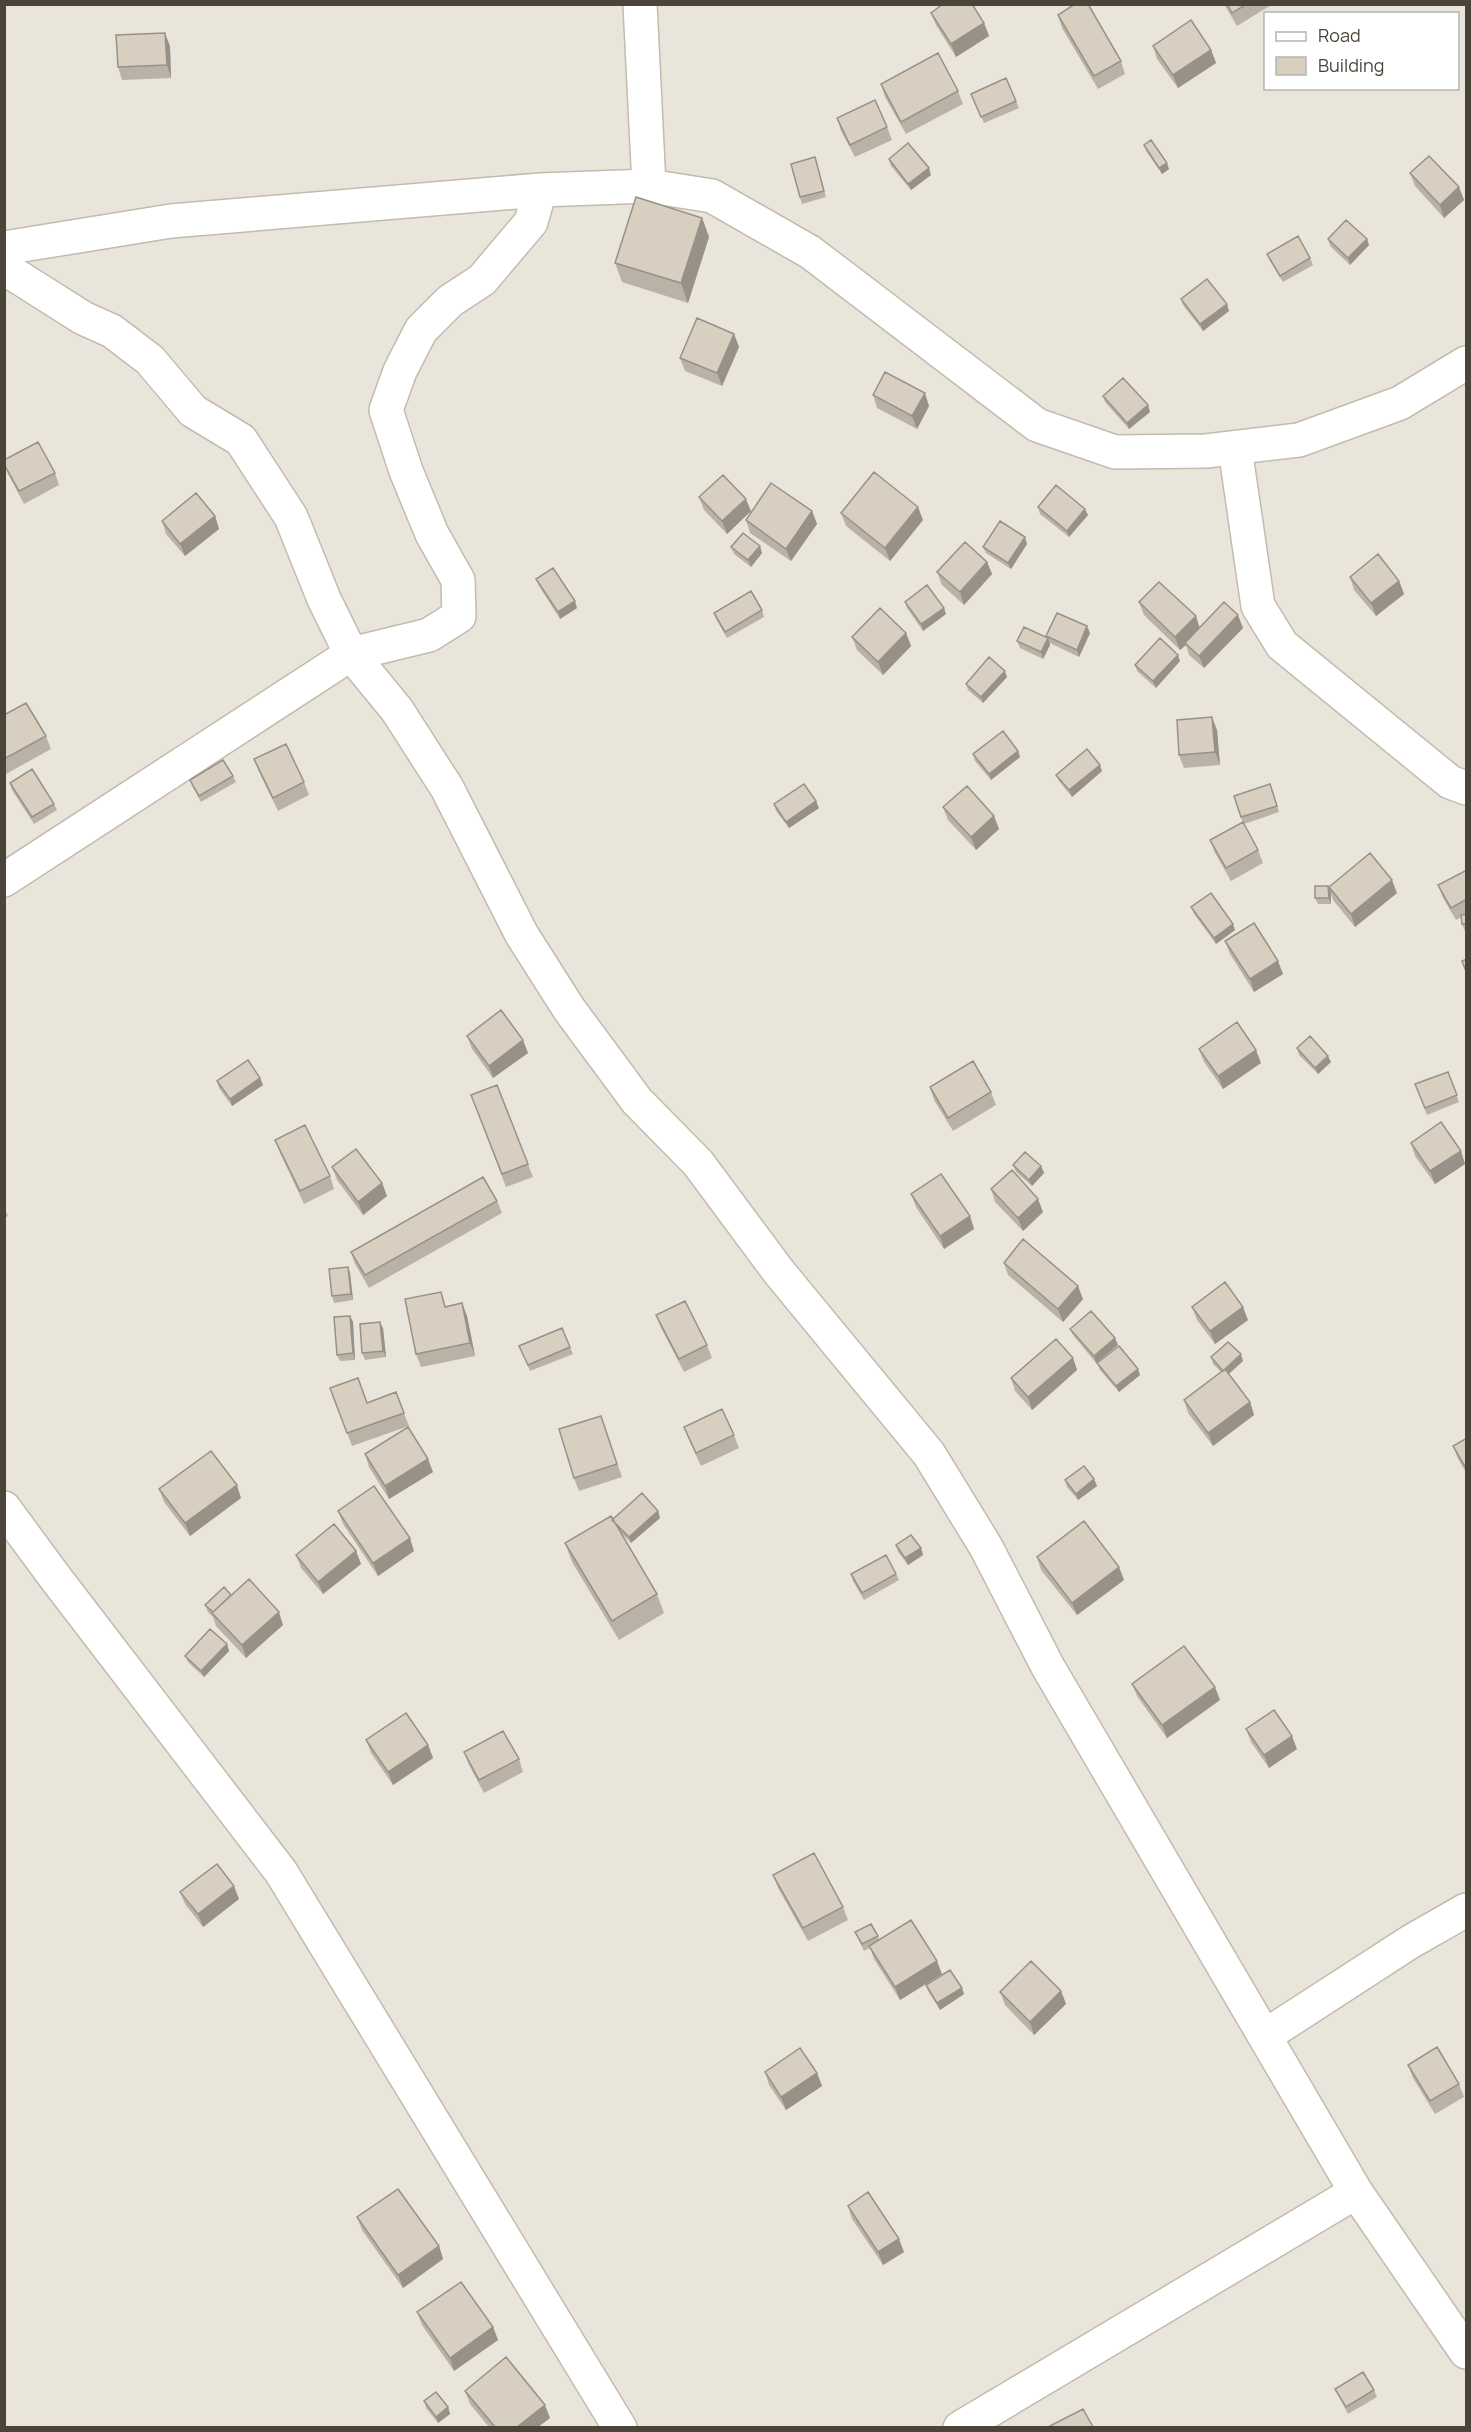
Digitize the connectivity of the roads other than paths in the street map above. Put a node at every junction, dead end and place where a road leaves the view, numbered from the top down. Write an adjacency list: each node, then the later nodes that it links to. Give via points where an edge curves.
1 (640, 4): 2 (street)
2 (649, 186): 3 (street); 7 (street, via 712,196 810,252 1037,424 1115,452)
3 (540, 190): 4 (street, via 171,221); 8 (street, via 531,222 482,280 450,301 421,330 386,410 432,534 458,580 459,616 429,635)
4 (4, 248)
5 (4, 268): 8 (street, via 83,318 112,331 150,360 193,411 241,440 291,517)
6 (1467, 363): 7 (street, via 1400,403 1299,440)
7 (1235, 448): 9 (street, via 1258,606 1282,645 1450,782)
8 (351, 654): 10 (street); 13 (street, via 397,710 447,788 522,935 569,1009 637,1101 698,1163 779,1272 929,1454 986,1547 1048,1667)
9 (1467, 788)
10 (4, 880)
11 (4, 1508): 16 (street, via 281,1872)
12 (1467, 1910): 13 (street, via 1410,1942)
13 (1265, 2036): 14 (street)
14 (1356, 2192): 15 (street); 17 (street)
15 (1467, 2352)
16 (620, 2427)
17 (960, 2427)

